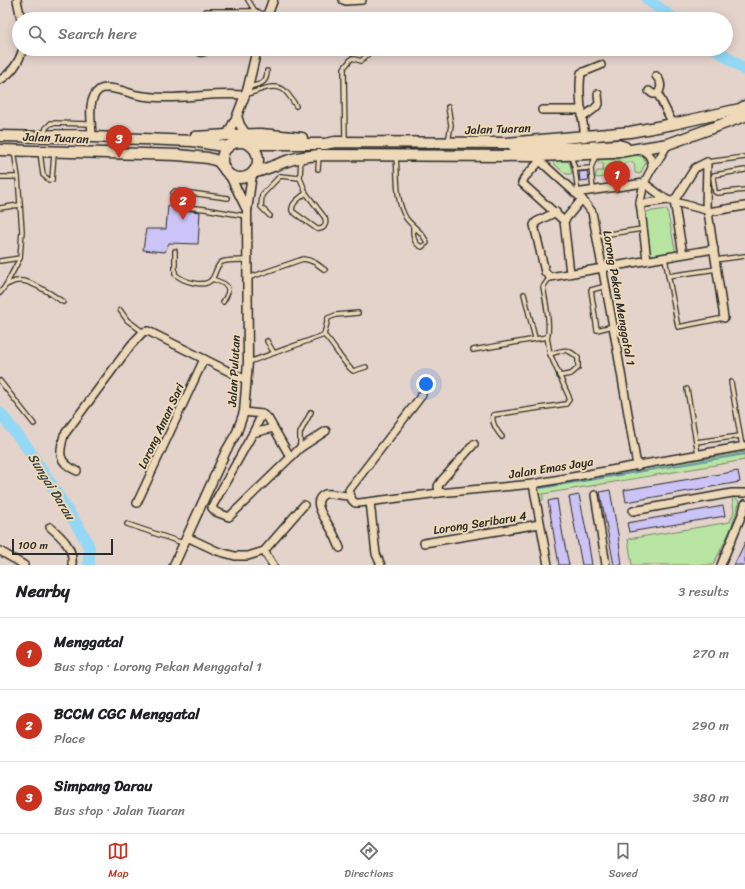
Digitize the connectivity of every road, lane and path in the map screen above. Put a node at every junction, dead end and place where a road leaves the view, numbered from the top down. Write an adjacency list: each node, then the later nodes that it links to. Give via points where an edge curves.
1 (17, 0): 8 (street)
2 (248, 0): 7 (lane)
3 (273, 0): 9 (street)
4 (344, 0): 5 (street)
5 (362, 0)
6 (206, 11): 7 (lane)
7 (255, 11)
8 (20, 12)
9 (268, 12)
10 (21, 56): 16 (street, via 13,70)
11 (256, 56): 17 (street)
12 (366, 56): 39 (lane, via 361,61 352,58 344,68)
13 (601, 65): 25 (street, via 581,73)
14 (267, 71): 17 (lane, via 264,82)
15 (656, 76): 20 (street, via 661,85)
16 (0, 80)
17 (248, 87): 21 (street)
18 (649, 91): 20 (street)
19 (598, 94): 28 (street, via 599,104)
20 (658, 94): 30 (street)
21 (244, 96): 22 (lane, via 279,87); 27 (street); 29 (street, via 229,94 166,98 100,89 92,99)
22 (296, 106)
23 (448, 107): 40 (lane, via 451,125)
24 (542, 110): 25 (street)
25 (582, 110): 28 (street)
26 (743, 111): 30 (main road, Jalan Tuaran); 42 (main road, Jalan Tuaran)
27 (237, 116): 33 (street); 37 (street)
28 (582, 118): 36 (street)
29 (91, 124): 31 (lane, via 51,123); 32 (street)
30 (673, 124): 36 (main road, Jalan Tuaran, via 630,132)
31 (45, 132): 32 (lane); 35 (lane)
32 (92, 134): 35 (main road, Jalan Tuaran); 38 (main road, Jalan Tuaran)
33 (227, 135): 37 (main road); 38 (main road)
34 (0, 136): 35 (main road, Jalan Tuaran)
35 (22, 136)
36 (585, 136): 41 (main road, Jalan Tuaran)
37 (247, 139): 39 (main road, Jalan Tuaran, via 325,144); 43 (main road); 64 (main road, via 258,157 258,166)
38 (181, 140): 43 (main road, Jalan Tuaran)
39 (345, 142): 40 (main road, Jalan Tuaran); 53 (main road, via 352,148 491,150 490,154)
40 (448, 143): 41 (main road, Jalan Tuaran)
41 (507, 143): 44 (main road, via 517,148 618,145)
42 (668, 144): 44 (main road, Jalan Tuaran); 59 (street)
43 (228, 147): 63 (main road, via 222,159)
44 (639, 149): 49 (main road, Jalan Tuaran); 59 (street, via 647,152 652,160)
45 (0, 150): 46 (main road, Jalan Tuaran)
46 (14, 150): 47 (main road, Jalan Tuaran); 66 (lane)
47 (40, 151): 48 (main road, Jalan Tuaran); 48 (lane, via 44,175 49,180 52,180)
48 (54, 152): 63 (main road, Jalan Tuaran, via 137,153 208,158 218,161)
49 (597, 154): 51 (main road, Jalan Tuaran); 58 (lane)
50 (319, 155): 52 (main road, Jalan Tuaran); 54 (main road, Jalan Tuaran); 60 (lane)
51 (571, 155): 56 (main road, Jalan Tuaran); 61 (lane)
52 (396, 156): 53 (main road, Jalan Tuaran); 85 (lane, via 400,205)
53 (482, 156): 56 (main road, Jalan Tuaran)
54 (301, 157): 64 (main road, Jalan Tuaran); 67 (lane)
55 (745, 157): 57 (lane)
56 (539, 159): 73 (street, Lorong Pekan Menggatal 1); 81 (street, via 522,183)
57 (707, 162): 69 (street); 75 (street, via 695,168)
58 (591, 168): 61 (lane); 70 (lane)
59 (652, 168): 68 (street)
60 (318, 169)
61 (575, 169): 73 (lane)
62 (745, 170): 69 (lane, via 714,175)
63 (228, 173): 64 (main road, via 240,178); 82 (street, Jalan Pulutan)
64 (252, 174): 82 (street, Jalan Pulutan)
65 (0, 177): 66 (lane)
66 (18, 177): 77 (lane)
67 (300, 178): 72 (lane); 83 (lane, via 280,176 262,195 261,207)
68 (644, 183): 70 (street); 75 (street); 76 (street)
69 (711, 184): 71 (lane, via 717,193); 80 (street)
70 (593, 190): 73 (street)
71 (745, 190)
72 (306, 193): 72 (lane, via 325,218 326,224 321,229 317,229 292,211 294,204)
73 (578, 195): 84 (street); 87 (street, Lorong Pekan Menggatal 1, via 592,212)
74 (228, 198): 82 (lane, via 175,191 172,202 175,206)
75 (671, 200): 76 (street); 80 (street); 90 (street)
76 (640, 204): 86 (street)
77 (19, 205): 79 (lane); 93 (lane, via 22,231)
78 (745, 206): 80 (street)
79 (0, 208)
80 (707, 211): 88 (street)
81 (556, 212): 84 (street); 103 (street, via 534,225 545,272)
82 (247, 214): 94 (street, Jalan Pulutan)
83 (270, 216)
84 (564, 221): 101 (street)
85 (413, 227): 85 (lane, via 426,240 427,243 422,247 413,237)
86 (642, 229): 87 (lane); 95 (street)
87 (596, 236): 98 (street, Lorong Pekan Menggatal 1)
88 (714, 249): 90 (street); 96 (street)
89 (175, 251): 105 (lane, via 176,274 179,277 199,283)
90 (683, 254): 92 (street)
91 (745, 256): 96 (lane)
92 (665, 257): 95 (street); 102 (lane)
93 (20, 258): 97 (lane); 106 (lane)
94 (246, 260): 104 (street, Jalan Pulutan); 105 (lane, via 223,261)
95 (647, 260): 98 (street)
96 (715, 260): 99 (street)
97 (0, 261)
98 (602, 267): 101 (street); 107 (street, Lorong Pekan Menggatal 1)
99 (717, 269): 102 (lane); 114 (street)
100 (325, 270): 104 (lane, via 315,262 303,259)
101 (570, 273): 103 (street)
102 (668, 276): 114 (lane, via 678,327)
103 (550, 277): 118 (lane, via 543,287 549,325)
104 (247, 278): 125 (street, Jalan Pulutan)
105 (212, 280): 111 (lane, via 227,286 228,295)
106 (6, 285): 108 (lane); 110 (lane, via 18,281 29,283 51,293)
107 (606, 286): 115 (street, Lorong Pekan Menggatal 1); 115 (lane, via 591,290 597,330)
108 (0, 293)
109 (524, 294): 119 (lane)
110 (63, 302)
111 (223, 302)
112 (120, 310): 116 (lane, via 127,320)
113 (358, 313): 117 (lane, via 328,318)
114 (724, 318)
115 (613, 326): 148 (street, Lorong Pekan Menggatal 1)
116 (143, 332): 124 (street, via 148,331); 149 (street, via 64,434 61,458 66,466)
117 (324, 335): 122 (lane); 126 (lane, via 353,371)
118 (547, 337): 119 (lane); 123 (lane)
119 (535, 338): 121 (lane)
120 (267, 341): 122 (lane)
121 (473, 350)
122 (274, 352): 125 (lane)
123 (550, 354): 127 (lane); 127 (lane, via 563,350 578,358 578,368 571,374)
124 (204, 358): 128 (street); 156 (street, Lorong Aman Sari)
125 (248, 362): 128 (street, Jalan Pulutan)
126 (366, 367)
127 (559, 376): 141 (lane, via 569,397 566,404 493,415 495,429)
128 (246, 380): 133 (street, Jalan Pulutan)
129 (0, 381): 136 (lane)
130 (731, 382): 140 (lane)
131 (687, 389): 142 (lane)
132 (422, 395): 154 (street, via 349,490)
133 (244, 412): 135 (street); 163 (street, Jalan Pulutan, via 237,432)
134 (311, 412): 145 (lane, via 300,433)
135 (262, 414): 137 (street, via 268,418); 139 (street)
136 (34, 424)
137 (273, 428): 139 (street); 147 (street)
138 (326, 431): 145 (street)
139 (253, 433): 147 (street, via 213,504 212,508 216,512 229,517)
140 (740, 436): 142 (lane); 144 (lane)
141 (502, 437)
142 (696, 442): 146 (lane)
143 (474, 444): 151 (street, via 442,480 438,486)
144 (744, 446): 146 (street, Jalan Emas Jaya)
145 (300, 448): 147 (street)
146 (698, 454): 148 (street, Jalan Emas Jaya)
147 (292, 456)
148 (637, 466): 150 (street, Jalan Emas Jaya)
149 (77, 471)
150 (533, 484): 151 (street, Jalan Emas Jaya); 161 (street)
151 (439, 493): 155 (street, Jalan Emas Jaya)
152 (745, 493): 159 (street, via 732,493)
153 (595, 495): 174 (street)
154 (350, 496): 155 (street, Jalan Emas Jaya, via 355,503); 165 (street, via 327,494 321,497 319,504 320,513 330,526)
155 (370, 502): 172 (street, via 376,554)
156 (137, 503)
157 (745, 504): 175 (street)
158 (304, 505): 167 (street)
159 (633, 511)
160 (128, 524): 163 (lane)
161 (540, 524): 164 (street, Lorong Seribaru 4); 173 (street)
162 (50, 527): 169 (street, via 66,543 71,553)
163 (185, 540): 167 (street, via 235,556 248,556); 170 (street, Jalan Pulutan)
164 (424, 543)
165 (340, 548)
166 (0, 551): 168 (street)
167 (264, 551): 171 (street)
168 (24, 565)
169 (72, 565)
170 (174, 565)
171 (273, 565)
172 (381, 565)
173 (548, 565)
174 (606, 565)
175 (721, 565)

